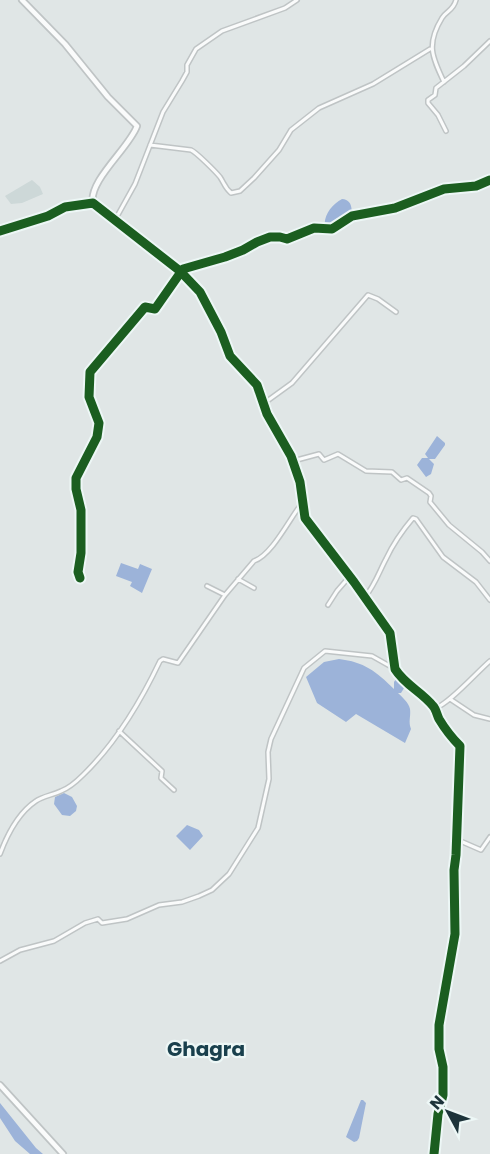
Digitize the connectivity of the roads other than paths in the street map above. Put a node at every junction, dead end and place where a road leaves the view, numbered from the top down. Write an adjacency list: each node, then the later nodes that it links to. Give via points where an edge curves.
1 (22, 0): 10 (street, via 137,126 108,166 93,192)
2 (297, 0): 8 (street, via 222,31 196,49)
3 (456, 0): 5 (street, via 441,20)
4 (490, 41): 6 (street)
5 (430, 49): 6 (street); 8 (street, via 373,84 319,108 291,130 279,150 235,193 226,189 197,153)
6 (444, 82): 7 (street, via 434,90 435,96 428,103)
7 (446, 131)
8 (150, 145): 11 (street)
9 (490, 180): 13 (street, via 476,186 444,189 395,208 352,216 332,229 314,228 287,239 265,239)
10 (93, 202): 11 (street); 12 (street, via 65,207)
11 (115, 220): 13 (street)
12 (0, 231)
13 (180, 272): 15 (street, via 200,292 230,356 258,385); 20 (street, via 155,309 145,307 90,372 89,397 99,427 76,478 81,510)
14 (396, 312): 15 (street, via 368,295 292,383)
15 (263, 404): 16 (street)
16 (292, 461): 17 (street); 18 (street, via 319,454 324,460 338,454 366,471 392,472 401,480 407,478 429,493 430,502 449,525)
17 (302, 503): 19 (street, via 304,518); 21 (street, via 276,541)
18 (490, 561)
19 (350, 576): 25 (street); 27 (street)
20 (80, 578)
21 (238, 579): 23 (street); 24 (street)
22 (207, 586): 24 (street)
23 (254, 588)
24 (225, 595): 33 (street, via 178,663 160,661)
25 (365, 597): 26 (street, via 400,532 413,518 443,556 476,582); 29 (street, via 390,633)
26 (490, 600)
27 (328, 605)
28 (490, 661): 30 (street)
29 (395, 669): 31 (street); 38 (street, via 372,656 325,651 304,668 271,739 269,779 258,828 229,874 212,890 127,919 86,923 54,941 20,950)
30 (450, 699): 31 (street); 32 (street, via 474,715)
31 (435, 708): 36 (street, via 460,746)
32 (490, 720)
33 (119, 731): 34 (street, via 162,771 161,778); 37 (street, via 83,775 65,790 36,800 19,817)
34 (174, 790)
35 (490, 837): 36 (street, via 481,850)
36 (456, 839): 41 (street, via 455,934 439,1024 443,1095)
37 (0, 854)
38 (0, 961)
39 (0, 1085): 40 (street)
40 (63, 1154)
41 (434, 1154)

